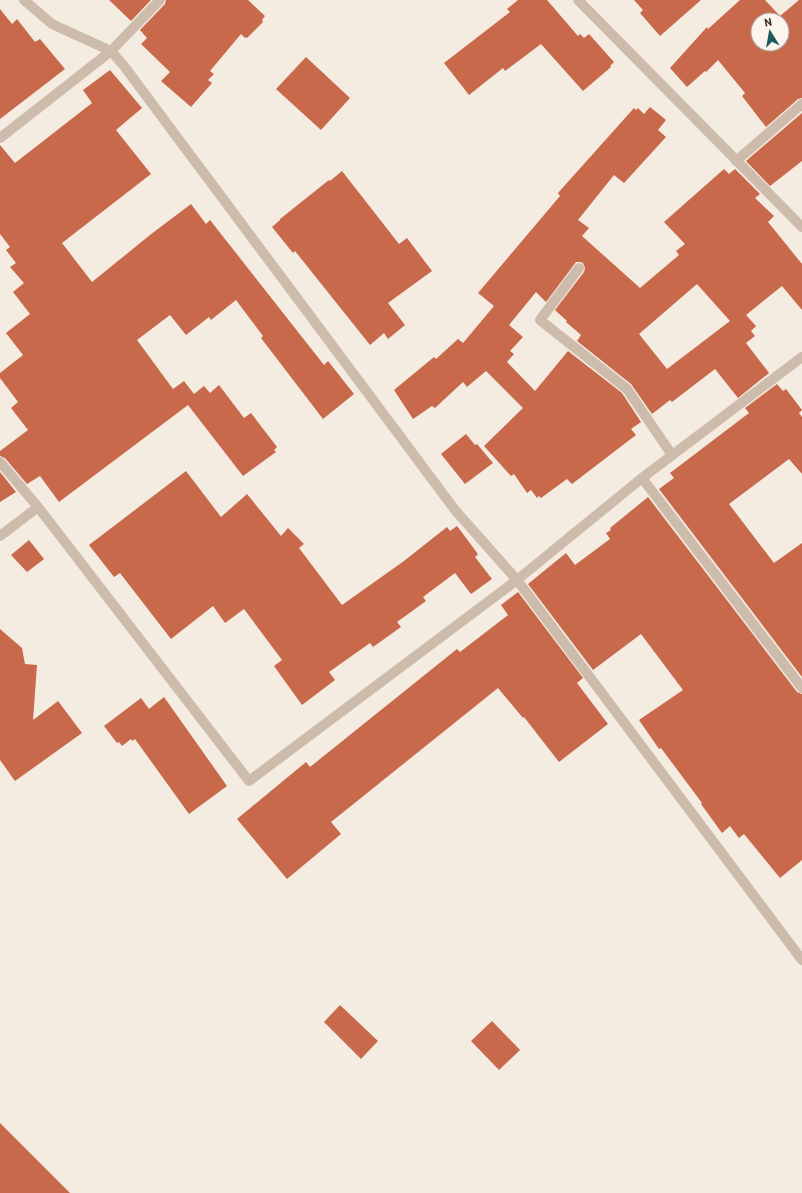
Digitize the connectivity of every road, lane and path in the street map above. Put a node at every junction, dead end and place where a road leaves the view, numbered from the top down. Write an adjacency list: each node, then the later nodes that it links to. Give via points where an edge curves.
1 (24, 0): 4 (street, via 52,24)
2 (160, 0): 4 (street)
3 (578, 0): 7 (street)
4 (111, 51): 6 (street); 16 (street, via 456,510)
5 (802, 104): 7 (street)
6 (0, 138)
7 (736, 161): 8 (street)
8 (802, 227)
9 (579, 268): 11 (street, via 540,320 627,390)
10 (802, 357): 11 (street)
11 (672, 455): 13 (street)
12 (0, 462): 14 (street)
13 (642, 478): 16 (street); 17 (street)
14 (38, 506): 15 (street); 16 (street, via 249,781)
15 (0, 536)
16 (518, 580): 18 (street)
17 (802, 688)
18 (802, 960)

